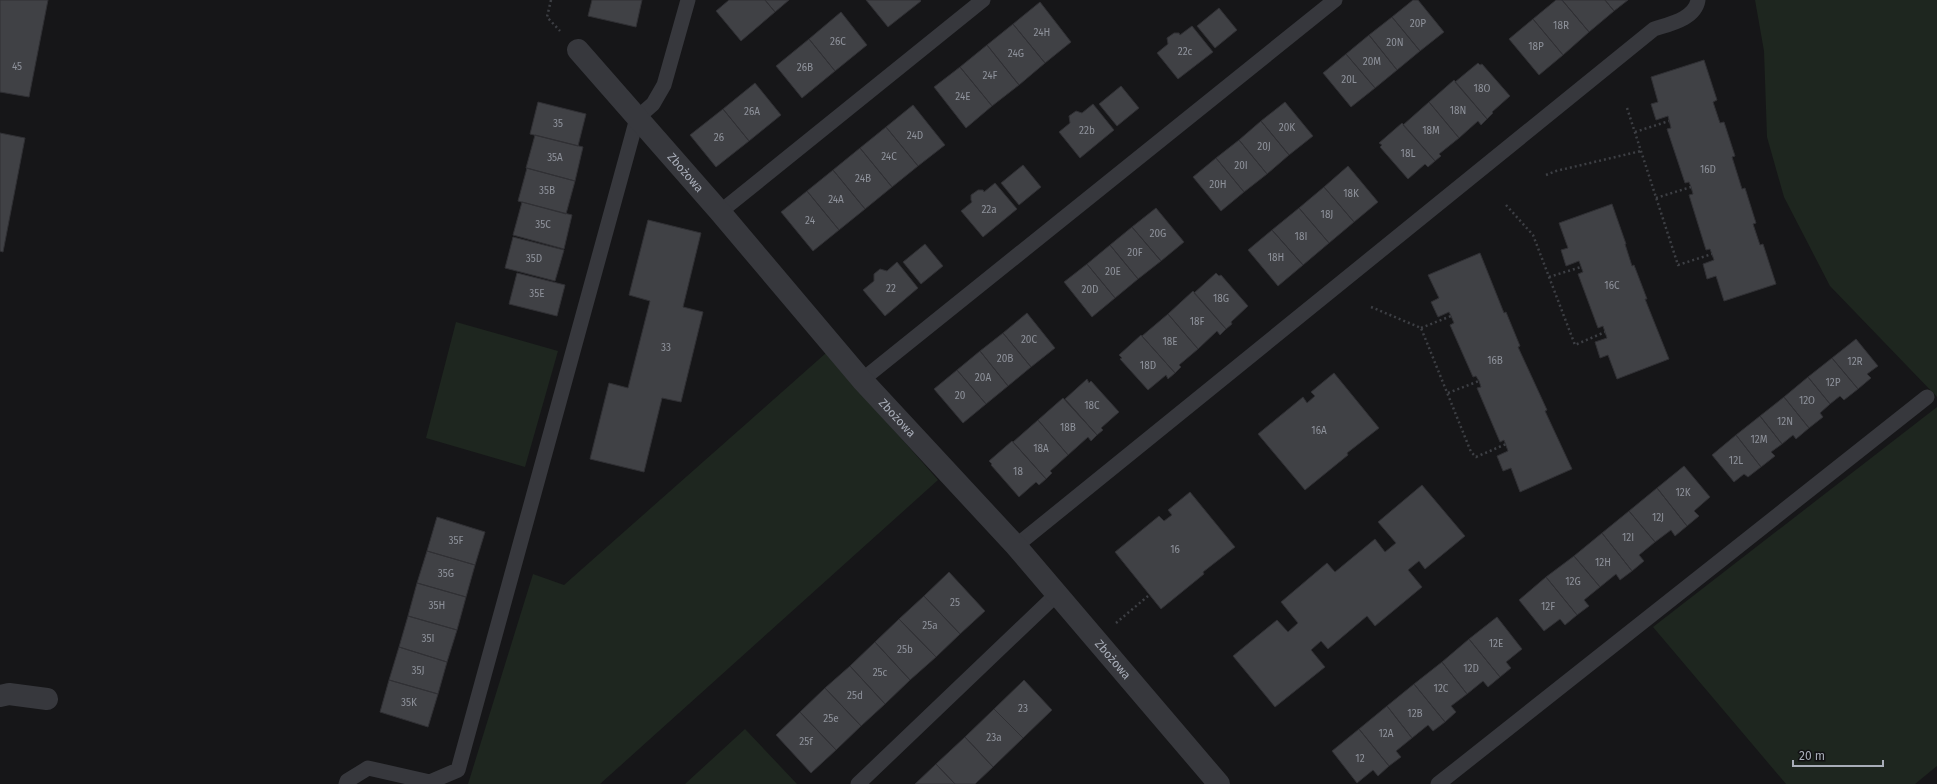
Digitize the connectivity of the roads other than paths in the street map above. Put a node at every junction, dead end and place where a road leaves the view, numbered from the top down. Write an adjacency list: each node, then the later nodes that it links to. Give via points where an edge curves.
1 (688, 0): 6 (lane, via 664,85 653,104)
2 (983, 0): 7 (lane)
3 (1335, 0): 8 (lane)
4 (1698, 0): 10 (lane, via 1697,6 1680,21 1654,29)
5 (578, 50): 6 (street, Zbożowa)
6 (637, 118): 7 (street, Zbożowa); 14 (lane, via 458,770 430,782 368,768 347,780)
7 (720, 212): 8 (street, Zbożowa)
8 (862, 380): 10 (street, Zbożowa)
9 (1927, 397): 17 (lane)
10 (1016, 546): 11 (street, Zbożowa)
11 (1057, 594): 15 (lane); 16 (street, Zbożowa)
12 (0, 696): 13 (street, via 9,694)
13 (47, 699)
14 (346, 784)
15 (858, 784)
16 (1219, 784)
17 (1438, 784)

